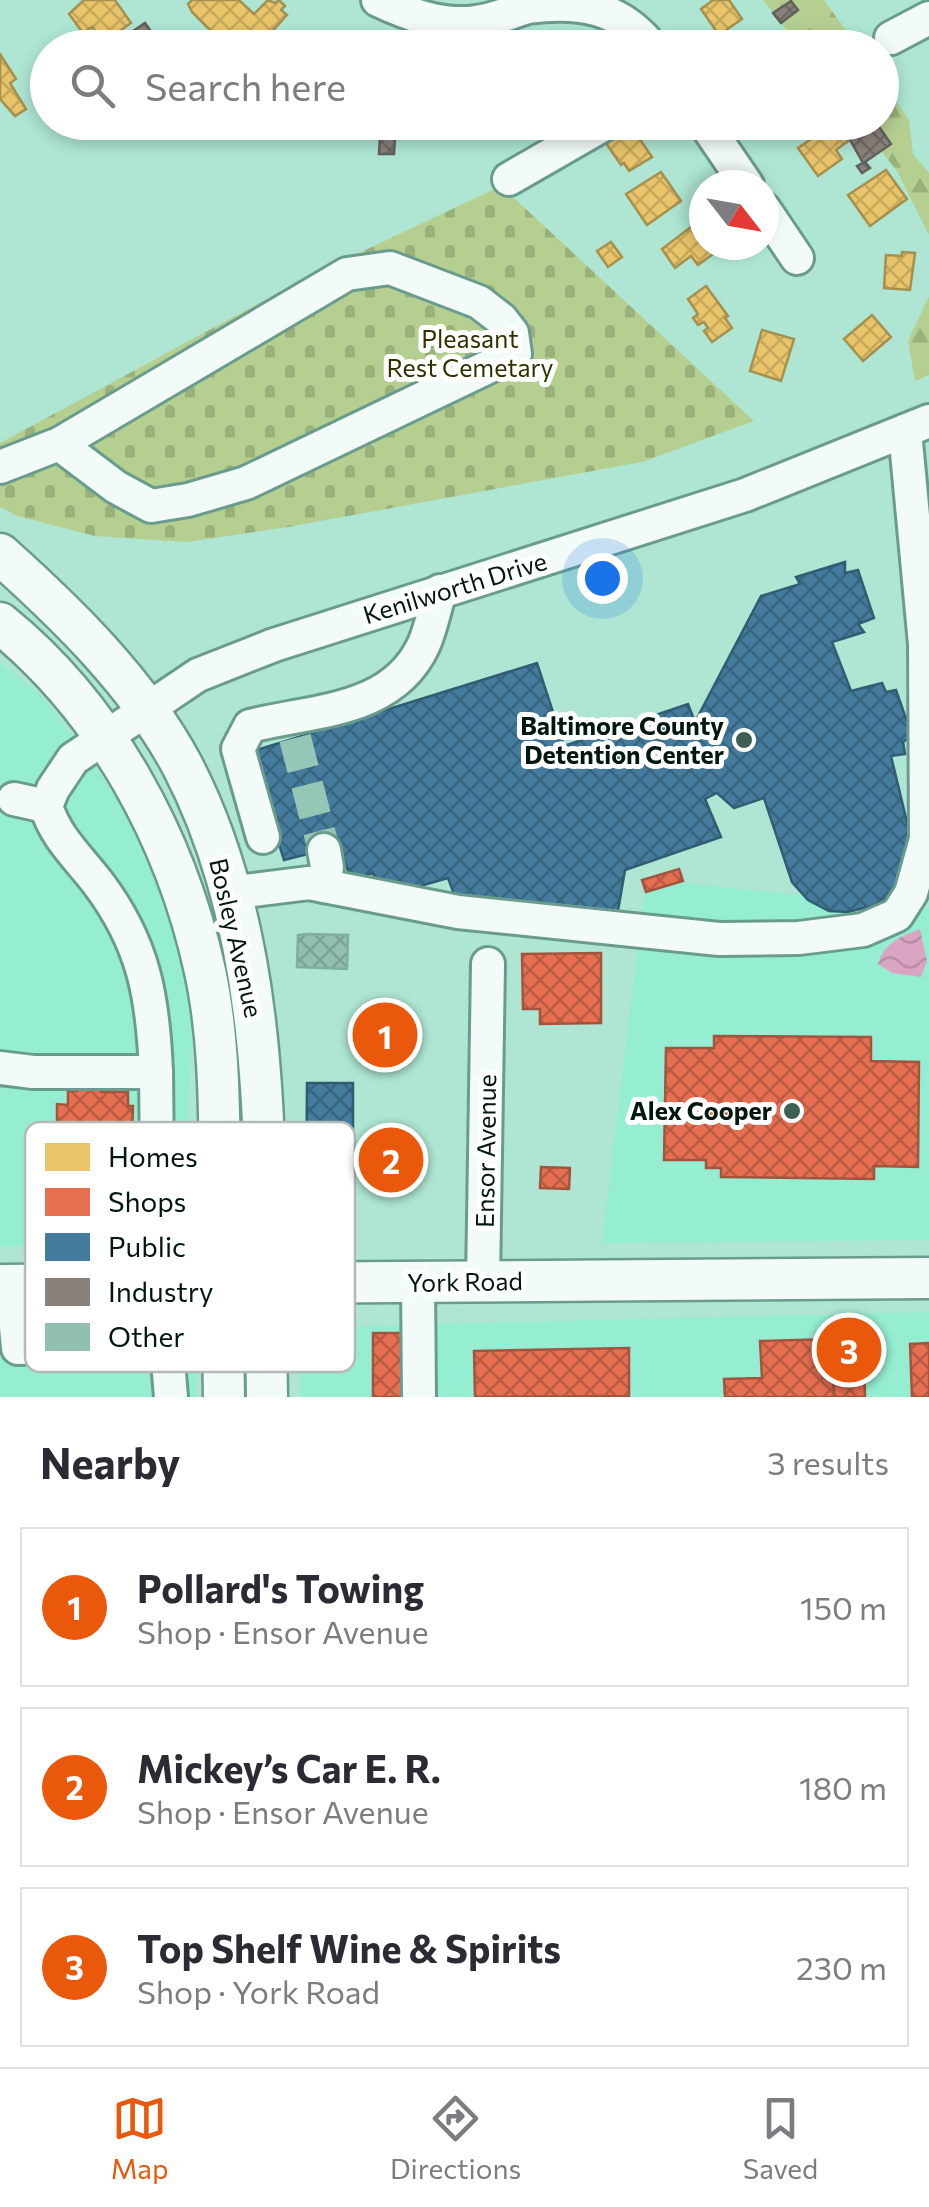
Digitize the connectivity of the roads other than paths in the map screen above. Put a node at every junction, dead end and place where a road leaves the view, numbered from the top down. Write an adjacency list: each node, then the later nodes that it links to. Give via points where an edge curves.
1 (378, 0): 3 (street, via 446,22 582,2 624,18)
2 (929, 18): 4 (street)
3 (635, 30)
4 (899, 34)
5 (577, 140): 8 (street)
6 (716, 140): 7 (street)
7 (737, 170)
8 (509, 179)
9 (779, 232): 10 (street)
10 (797, 258)
11 (917, 426): 15 (street, Kenilworth Drive, via 746,495); 23 (street, via 926,839 897,915 863,930 719,939 458,912)
12 (59, 444): 12 (street, via 347,274 390,268 479,302 512,333 514,354 246,483 188,500 152,506); 13 (street)
13 (0, 466)
14 (0, 554): 17 (main road, Bosley Avenue, via 101,653)
15 (440, 592): 17 (street, Kenilworth Drive, via 274,644 198,675); 21 (street, via 424,646 402,674 365,702 292,728 250,726 238,749)
16 (0, 623): 18 (main road, Bosley Avenue, via 66,686)
17 (145, 708): 18 (street, Kenilworth Drive); 24 (main road, Bosley Avenue, via 189,782)
18 (104, 735): 20 (street, Kenilworth Drive, via 73,759); 29 (main road, Bosley Avenue, via 185,899 205,972)
19 (14, 798): 20 (street)
20 (46, 806): 27 (street, via 58,834 134,940 150,994)
21 (263, 837)
22 (324, 850): 23 (street)
23 (324, 886): 24 (street, via 309,882)
24 (229, 893): 30 (main road, Bosley Avenue, via 259,1038)
25 (488, 964): 34 (street, Ensor Avenue)
26 (1, 1068): 27 (street)
27 (156, 1072): 28 (street)
28 (157, 1122)
29 (219, 1122)
30 (263, 1122)
31 (929, 1278): 34 (main road, York Road)
32 (355, 1282): 33 (main road, York Road)
33 (418, 1282): 34 (main road, York Road); 43 (street)
34 (484, 1282)
35 (6, 1285): 36 (street, via 18,1348)
36 (25, 1348)
37 (169, 1372): 40 (street)
38 (224, 1372): 41 (main road, Bosley Avenue)
39 (267, 1372): 42 (main road, Bosley Avenue)
40 (171, 1397)
41 (224, 1397)
42 (267, 1397)
43 (419, 1397)

